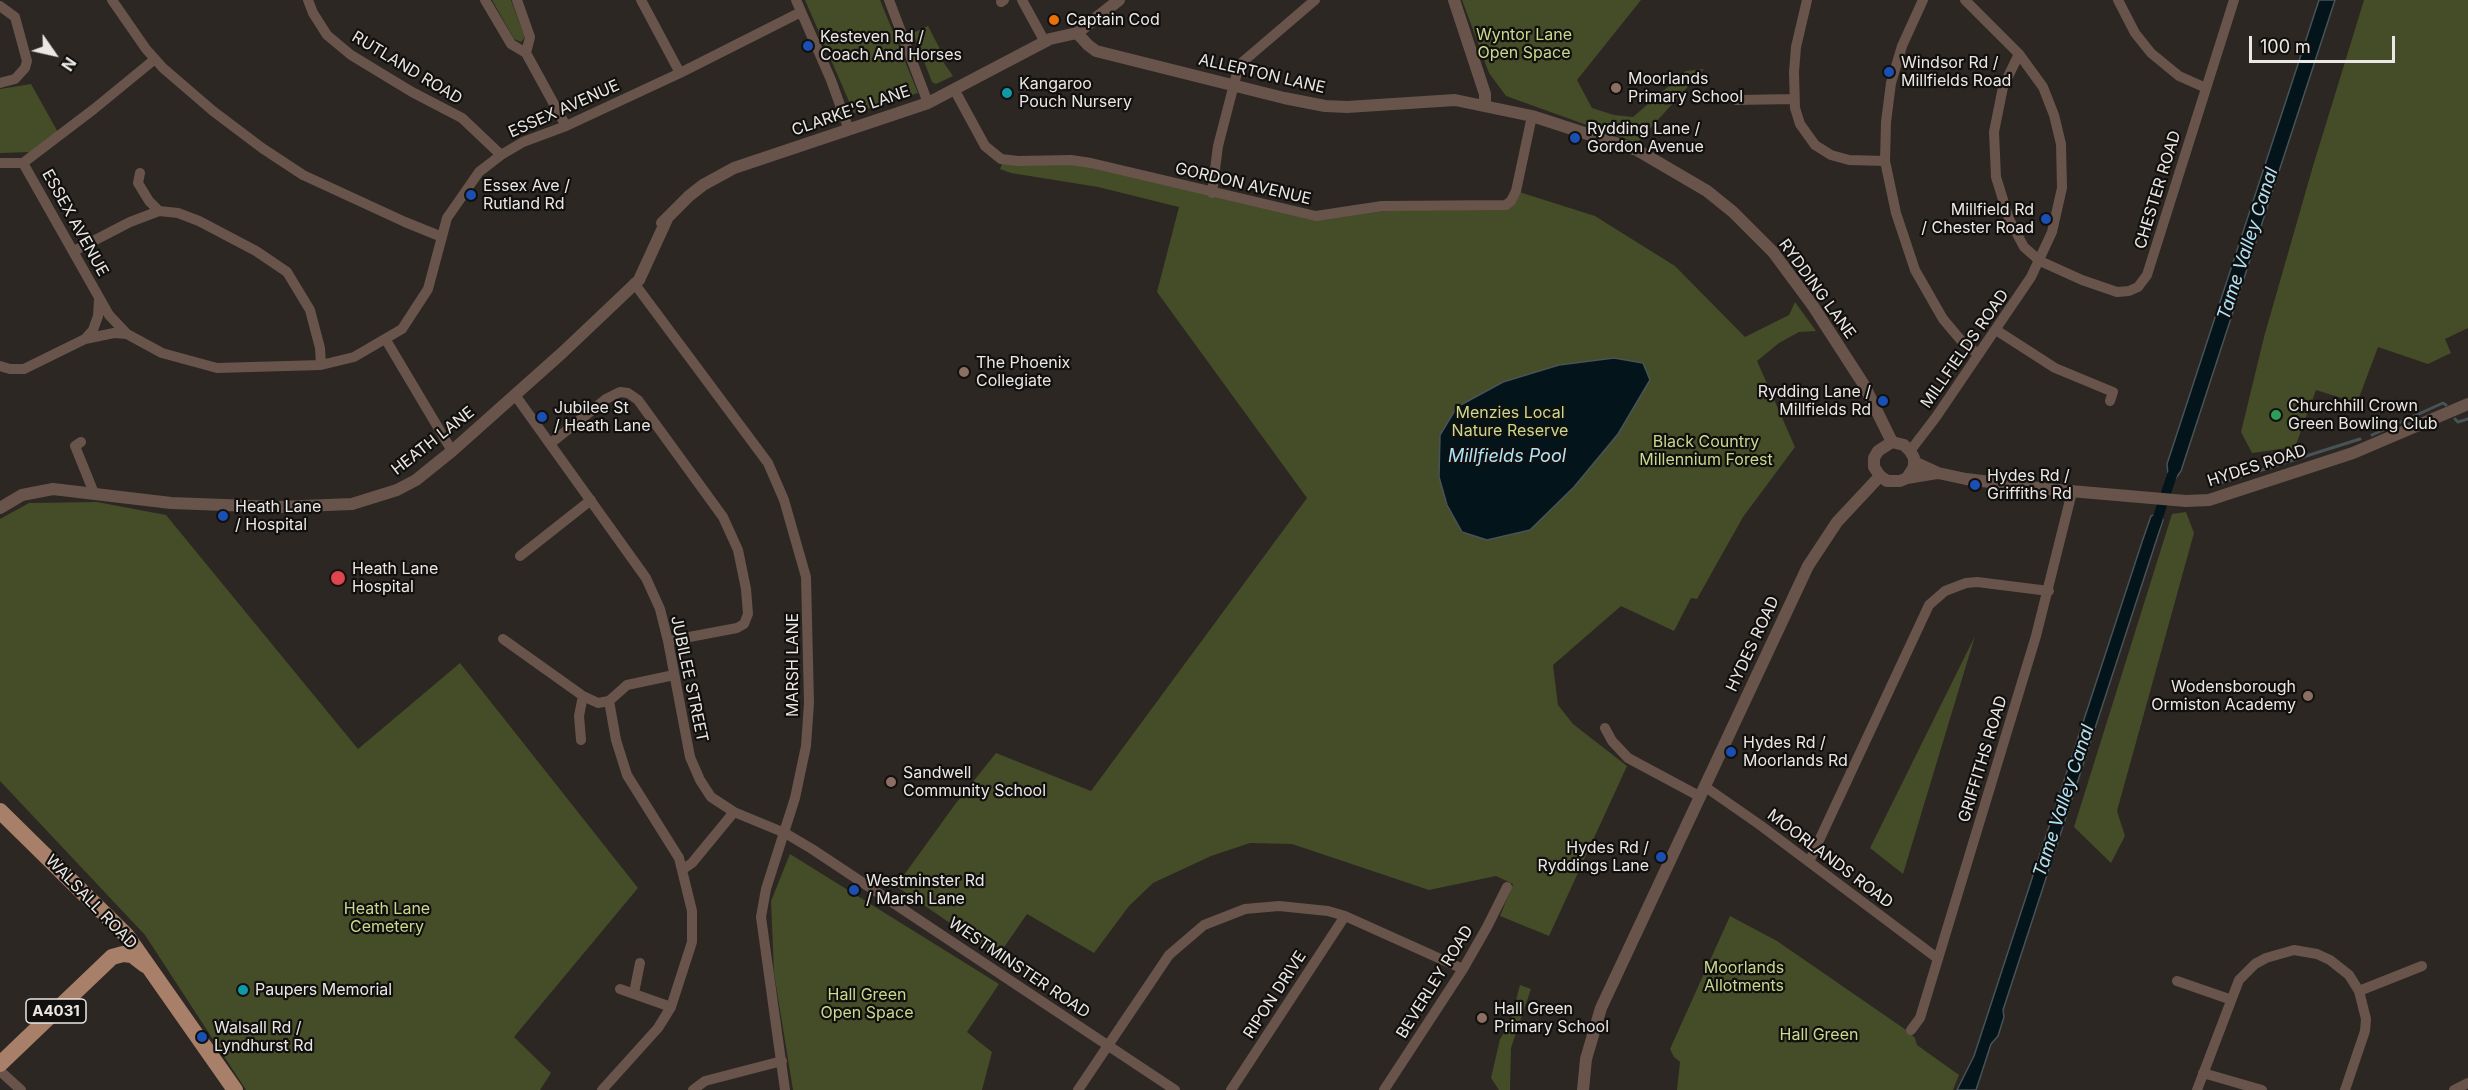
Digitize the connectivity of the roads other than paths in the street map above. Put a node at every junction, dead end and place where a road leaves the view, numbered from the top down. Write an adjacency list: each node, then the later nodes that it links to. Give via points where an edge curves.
1 (112, 0): 23 (street)
2 (308, 0): 36 (street, RUTLAND ROAD, via 327,35 351,55 462,118)
3 (485, 0): 21 (street, via 511,44)
4 (517, 0): 21 (street, via 531,37)
5 (643, 0): 24 (street)
6 (796, 0): 18 (street)
7 (889, 0): 31 (street)
8 (1022, 0): 20 (street)
9 (1119, 0): 19 (street)
10 (1315, 0): 26 (street, via 1239,65)
11 (1454, 0): 32 (street, via 1485,94)
12 (1808, 0): 29 (street, via 1796,47)
13 (1923, 0): 37 (street, via 1902,46 1892,83)
14 (1965, 0): 22 (street, MILLFIELDS ROAD)
15 (2118, 0): 27 (street, via 2135,33 2151,52 2179,75)
16 (2234, 0): 27 (street, CHESTER ROAD)
17 (0, 6): 25 (street, via 15,17 27,61 15,79)
18 (801, 12): 24 (street, ESSEX AVENUE); 35 (street)
19 (1077, 33): 20 (street, CLARKE'S LANE); 26 (street, ALLERTON LANE, via 1096,51)
20 (1048, 40): 28 (street, CLARKE'S LANE)
21 (526, 53): 34 (street)
22 (2019, 54): 45 (street, MILLFIELDS ROAD, via 2049,101 2063,159 2060,203); 45 (street, via 1999,102 1994,163 2009,219 2024,247)
23 (155, 59): 39 (street); 43 (street, via 213,111 296,171)
24 (680, 73): 34 (street, ESSEX AVENUE)
25 (0, 83)
26 (1233, 85): 32 (street, ALLERTON LANE, via 1325,106 1455,100); 41 (street, via 1218,146)
27 (2206, 88): 45 (street, CHESTER ROAD, via 2142,283 2117,292)
28 (954, 89): 31 (street, CLARKE'S LANE); 41 (street, GORDON AVENUE, via 985,146 1001,159 1071,160)
29 (1794, 99): 30 (street); 37 (street, via 1804,132 1823,150 1849,160)
30 (1736, 100)
31 (928, 103): 35 (street, CLARKE'S LANE)
32 (1485, 106): 33 (street, RYDDING LANE)
33 (1532, 116): 41 (street, GORDON AVENUE, via 1516,191 1506,205 1382,206 1316,216); 59 (street, RYDDING LANE, via 1637,150 1684,176 1732,212 1773,252 1813,306 1864,385)
34 (566, 126): 36 (street, ESSEX AVENUE)
35 (849, 130): 46 (street, CLARKE'S LANE, via 734,168 703,185 667,219 644,272)
36 (501, 155): 43 (street, ESSEX AVENUE, via 478,172 447,218)
37 (1885, 160): 52 (street, via 1896,213 1915,270 1943,319 1965,345)
38 (0, 162): 39 (street)
39 (23, 163): 44 (street, ESSEX AVENUE)
40 (140, 173): 42 (street, via 138,183)
41 (1212, 193)
42 (159, 211): 44 (street); 53 (street, via 199,221 256,250 287,272 310,310)
43 (442, 237): 51 (street, ESSEX AVENUE, via 428,289 402,329)
44 (74, 251): 47 (street, ESSEX AVENUE)
45 (2040, 261): 48 (street, MILLFIELDS ROAD)
46 (634, 283): 55 (street, HEATH LANE); 82 (street, MARSH LANE, via 768,463 801,556 806,577 809,703 806,746)
47 (99, 299): 49 (street, ESSEX AVENUE); 50 (street, ESSEX AVENUE, via 93,330)
48 (1996, 330): 52 (street, MILLFIELDS ROAD); 56 (street, via 2055,368 2113,393)
49 (127, 334): 50 (street); 53 (street, ESSEX AVENUE, via 162,353 217,368)
50 (84, 339): 54 (street, via 24,369)
51 (386, 340): 53 (street, ESSEX AVENUE, via 354,357); 61 (street)
52 (1979, 354): 62 (street, MILLFIELDS ROAD)
53 (321, 365)
54 (0, 366)
55 (515, 395): 60 (street, JUBILEE STREET); 61 (street, HEATH LANE)
56 (2110, 401)
57 (2468, 404): 66 (street, HYDES ROAD, via 2385,441 2209,500)
58 (81, 442): 67 (street, via 75,446)
59 (1892, 442): 62 (street, HYDES ROAD, via 1904,446); 64 (street, via 1880,448 1874,458)
60 (551, 443): 68 (street, JUBILEE STREET); 73 (street, via 606,399 627,393 638,400 723,517 738,550 746,589 748,614 744,624)
61 (452, 451): 67 (street, HEATH LANE, via 398,490 352,504 238,506 171,503)
62 (1912, 456): 63 (street, HYDES ROAD); 65 (street, via 1912,472)
63 (1938, 473): 65 (street, HYDES ROAD); 66 (street, HYDES ROAD)
64 (1880, 476): 65 (street, HYDES ROAD, via 1893,482); 79 (street, HYDES ROAD, via 1837,522 1808,566)
65 (1907, 478)
66 (2072, 492): 71 (street, GRIFFITHS ROAD)
67 (94, 493): 69 (street, HEATH LANE, via 53,489 22,495)
68 (591, 500): 70 (street); 73 (street, JUBILEE STREET, via 646,578)
69 (0, 508)
70 (520, 556)
71 (2049, 591): 83 (street, via 1966,583 1945,591 1929,605); 89 (street, GRIFFITHS ROAD)
72 (504, 639): 75 (street)
73 (668, 641): 74 (street, JUBILEE STREET)
74 (674, 675): 76 (street, via 627,685); 81 (street, JUBILEE STREET, via 696,774 711,797)
75 (583, 696): 76 (street, via 598,703); 78 (street, via 579,716)
76 (609, 701): 84 (street, via 627,775 679,858)
77 (1605, 728): 79 (street, MOORLANDS ROAD, via 1628,758)
78 (581, 740)
79 (1702, 791): 83 (street, MOORLANDS ROAD); 116 (street, HYDES ROAD, via 1601,1008 1586,1059)
80 (0, 811): 86 (main road, WALSALL ROAD)
81 (734, 812): 82 (street, JUBILEE STREET); 84 (street)
82 (785, 833): 101 (street, WESTMINSTER ROAD); 102 (street, MARSH LANE, via 766,889 760,927)
83 (1809, 862): 89 (street, MOORLANDS ROAD)
84 (682, 870): 99 (street, via 692,911 692,942)
85 (1506, 887): 93 (street, BEVERLEY ROAD)
86 (104, 913): 88 (main road, via 116,943); 92 (main road, WALSALL ROAD, via 127,936)
87 (1345, 916): 93 (street); 101 (street, via 1315,908 1261,906 1204,925 1168,955); 114 (street, RIPON DRIVE)
88 (112, 957): 92 (main road, via 132,956); 103 (main road, A4031)
89 (1937, 958): 100 (street, GRIFFITHS ROAD, via 1920,1018)
90 (640, 963): 97 (street)
91 (2422, 966): 96 (street)
92 (150, 969): 108 (main road, WALSALL ROAD)
93 (1463, 969): 115 (street, BEVERLEY ROAD)
94 (2177, 981): 98 (street)
95 (620, 989): 97 (street)
96 (2359, 991): 98 (street, via 2349,975 2330,960 2294,950 2255,964 2239,980); 119 (street, via 2365,1031)
97 (634, 993): 99 (street)
98 (2229, 999): 105 (street)
99 (671, 1007): 109 (street, via 658,1028)
100 (1911, 1030)
101 (1108, 1045): 112 (street); 113 (street, WESTMINSTER ROAD)
102 (782, 1061): 110 (street, via 705,1081); 111 (street, MARSH LANE)
103 (0, 1064)
104 (0, 1071): 107 (street)
105 (2203, 1073): 117 (street); 118 (street)
106 (2468, 1083): 120 (street)
107 (21, 1090)
108 (235, 1090)
109 (602, 1090)
110 (693, 1090)
111 (785, 1090)
112 (1078, 1090)
113 (1175, 1090)
114 (1231, 1090)
115 (1384, 1090)
116 (1583, 1090)
117 (2197, 1090)
118 (2262, 1090)
119 (2345, 1090)
120 (2454, 1090)

